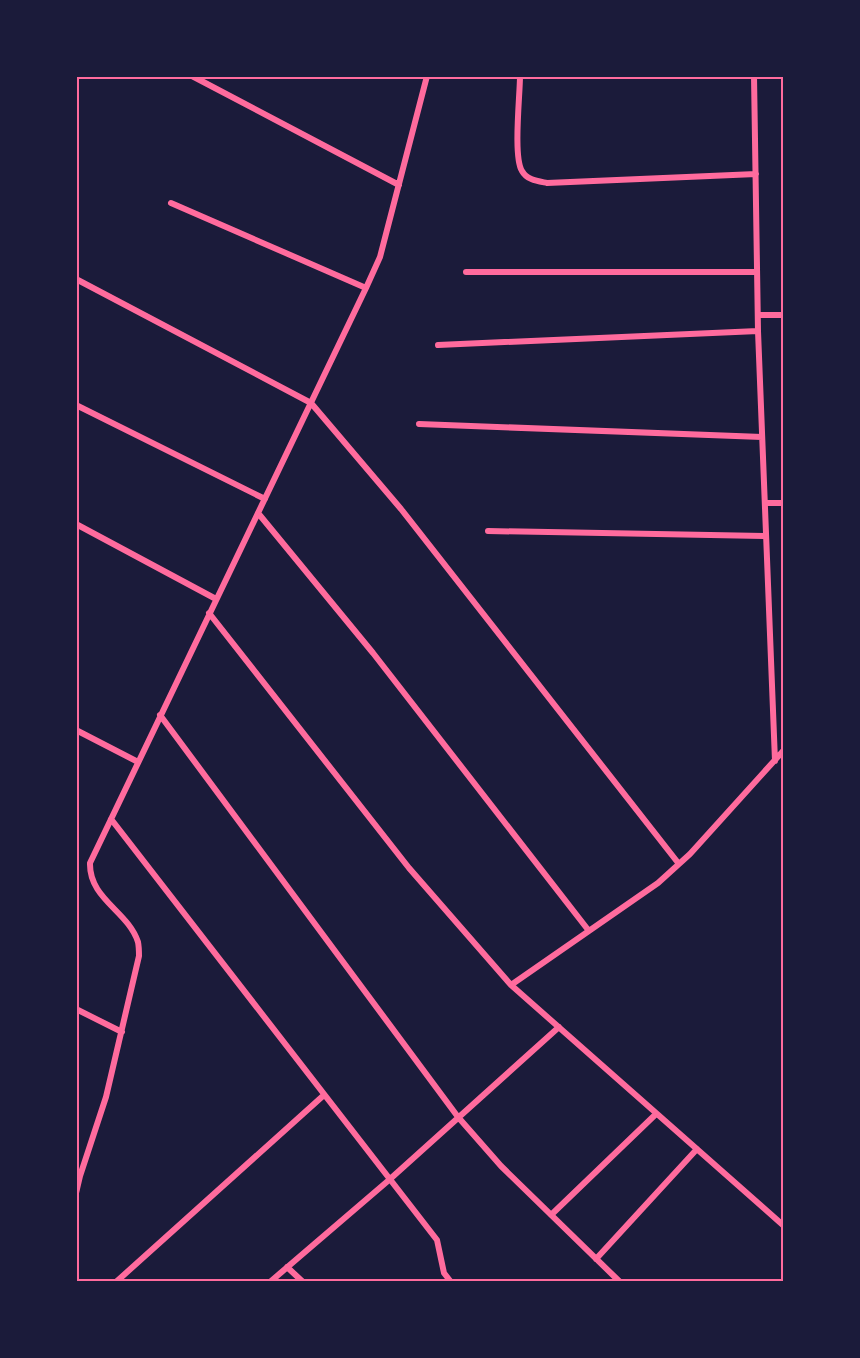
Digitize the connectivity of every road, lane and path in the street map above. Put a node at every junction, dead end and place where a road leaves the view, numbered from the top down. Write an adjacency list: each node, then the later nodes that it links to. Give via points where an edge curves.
1 (192, 76): 6 (street)
2 (428, 76): 6 (street)
3 (520, 76): 5 (street, via 518,157 522,171 531,180 547,183)
4 (754, 76): 5 (street)
5 (756, 174): 9 (street)
6 (399, 185): 11 (street, via 380,256)
7 (171, 203): 11 (street)
8 (466, 272): 9 (street)
9 (757, 272): 12 (street)
10 (76, 279): 16 (street)
11 (366, 288): 16 (street)
12 (758, 315): 13 (street); 14 (street)
13 (783, 315)
14 (758, 331): 15 (street); 19 (street)
15 (438, 345)
16 (311, 403): 20 (street); 35 (street, via 401,509)
17 (76, 405): 20 (street)
18 (420, 424): 19 (street)
19 (762, 437): 21 (street)
20 (265, 499): 23 (street)
21 (765, 503): 22 (street); 26 (street)
22 (783, 503)
23 (258, 513): 27 (street); 36 (street, via 373,653)
24 (76, 524): 27 (street)
25 (488, 531): 26 (street)
26 (766, 536): 32 (street)
27 (216, 599): 28 (street)
28 (209, 614): 29 (street); 37 (street, via 409,868)
29 (160, 715): 33 (street); 43 (street)
30 (76, 730): 33 (street)
31 (783, 750): 32 (street)
32 (775, 761): 35 (street)
33 (138, 762): 34 (street)
34 (111, 819): 40 (street, via 90,863 90,874 93,885 138,943 140,957); 41 (street)
35 (679, 864): 36 (street)
36 (589, 931): 37 (street)
37 (511, 985): 39 (street)
38 (76, 1009): 40 (street)
39 (560, 1027): 42 (street); 43 (street)
40 (122, 1032): 46 (street)
41 (324, 1095): 45 (street); 51 (street)
42 (656, 1114): 44 (street); 47 (street)
43 (458, 1117): 45 (street); 47 (street)
44 (697, 1149): 48 (street); 49 (street)
45 (388, 1180): 50 (street); 54 (street, via 437,1240 444,1273)
46 (76, 1193)
47 (551, 1215): 49 (street)
48 (783, 1227)
49 (596, 1259): 55 (street)
50 (287, 1267): 52 (street); 53 (street)
51 (116, 1281)
52 (270, 1281)
53 (303, 1281)
54 (451, 1281)
55 (620, 1281)

